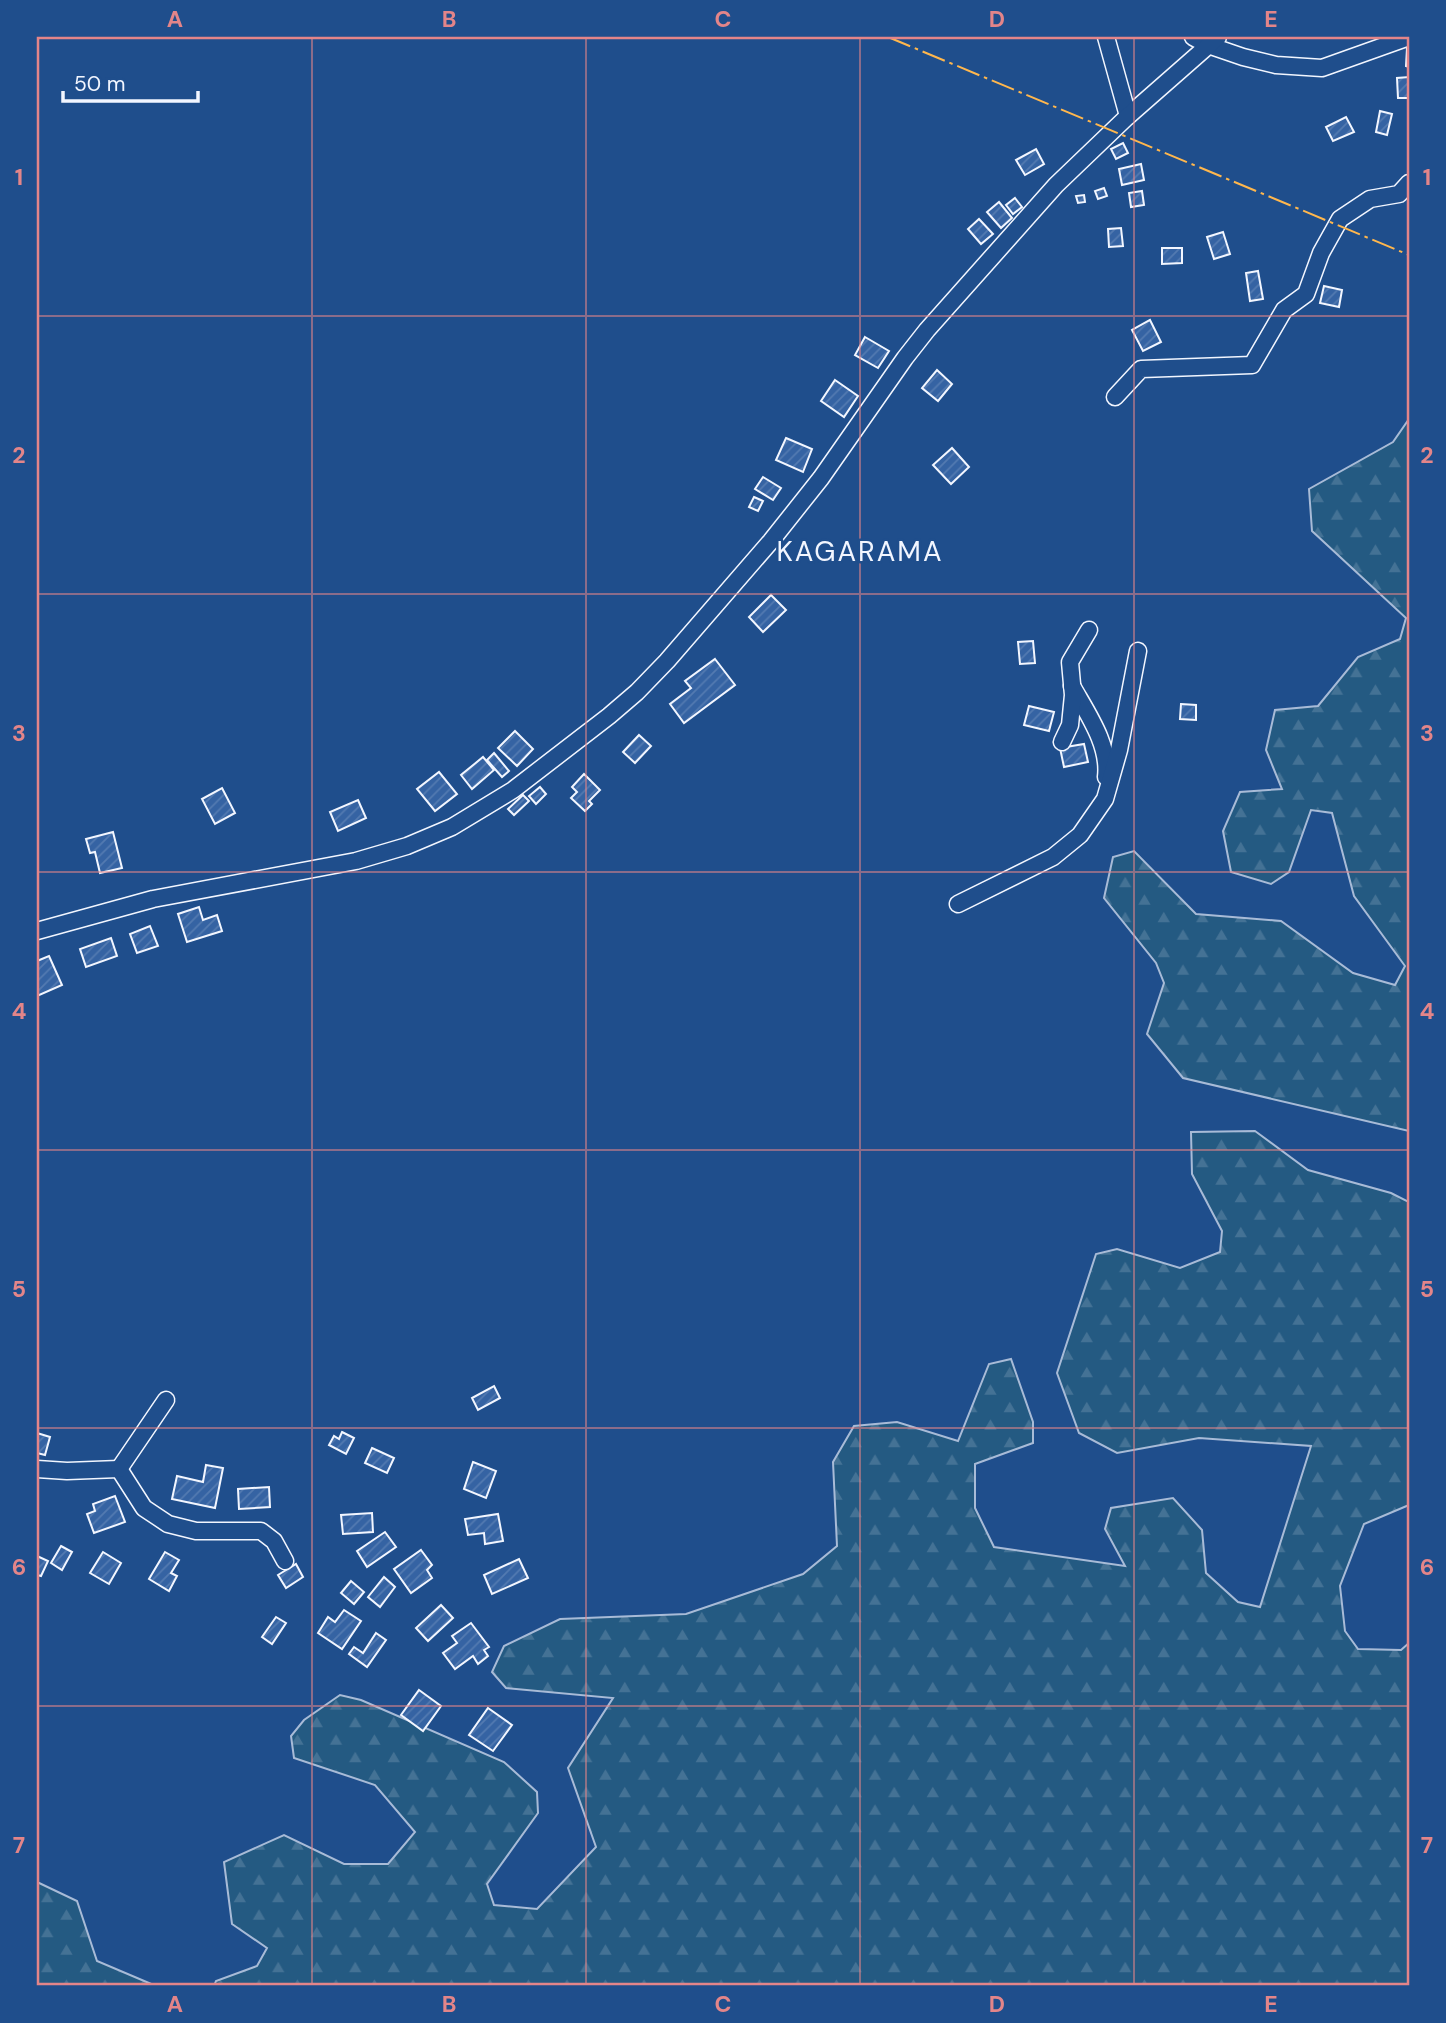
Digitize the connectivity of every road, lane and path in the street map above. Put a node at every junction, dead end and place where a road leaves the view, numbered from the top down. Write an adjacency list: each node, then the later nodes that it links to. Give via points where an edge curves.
1 (1106, 37): 5 (street)
2 (1193, 37): 4 (street)
3 (1409, 37): 4 (street, via 1322,68 1243,57)
4 (1213, 41): 5 (street)
5 (1128, 116): 14 (street, via 1056,185 927,330 821,478 667,661 609,716 513,790 452,827 407,846 356,861 153,899)
6 (1409, 183): 7 (street, via 1399,194 1370,199 1340,219 1306,294 1284,310 1252,365 1141,369)
7 (1115, 397)
8 (1089, 630): 10 (street, via 1070,662)
9 (1138, 651): 12 (street)
10 (1072, 686): 11 (street, via 1070,725); 12 (street, via 1096,729 1108,764)
11 (1062, 743)
12 (1105, 799): 13 (street, via 1080,835 1053,857)
13 (958, 904)
14 (37, 931)
15 (166, 1400): 17 (street)
16 (37, 1469): 17 (street)
17 (119, 1469): 18 (street, via 145,1508 168,1524 196,1531 261,1531 274,1541)
18 (285, 1561)

